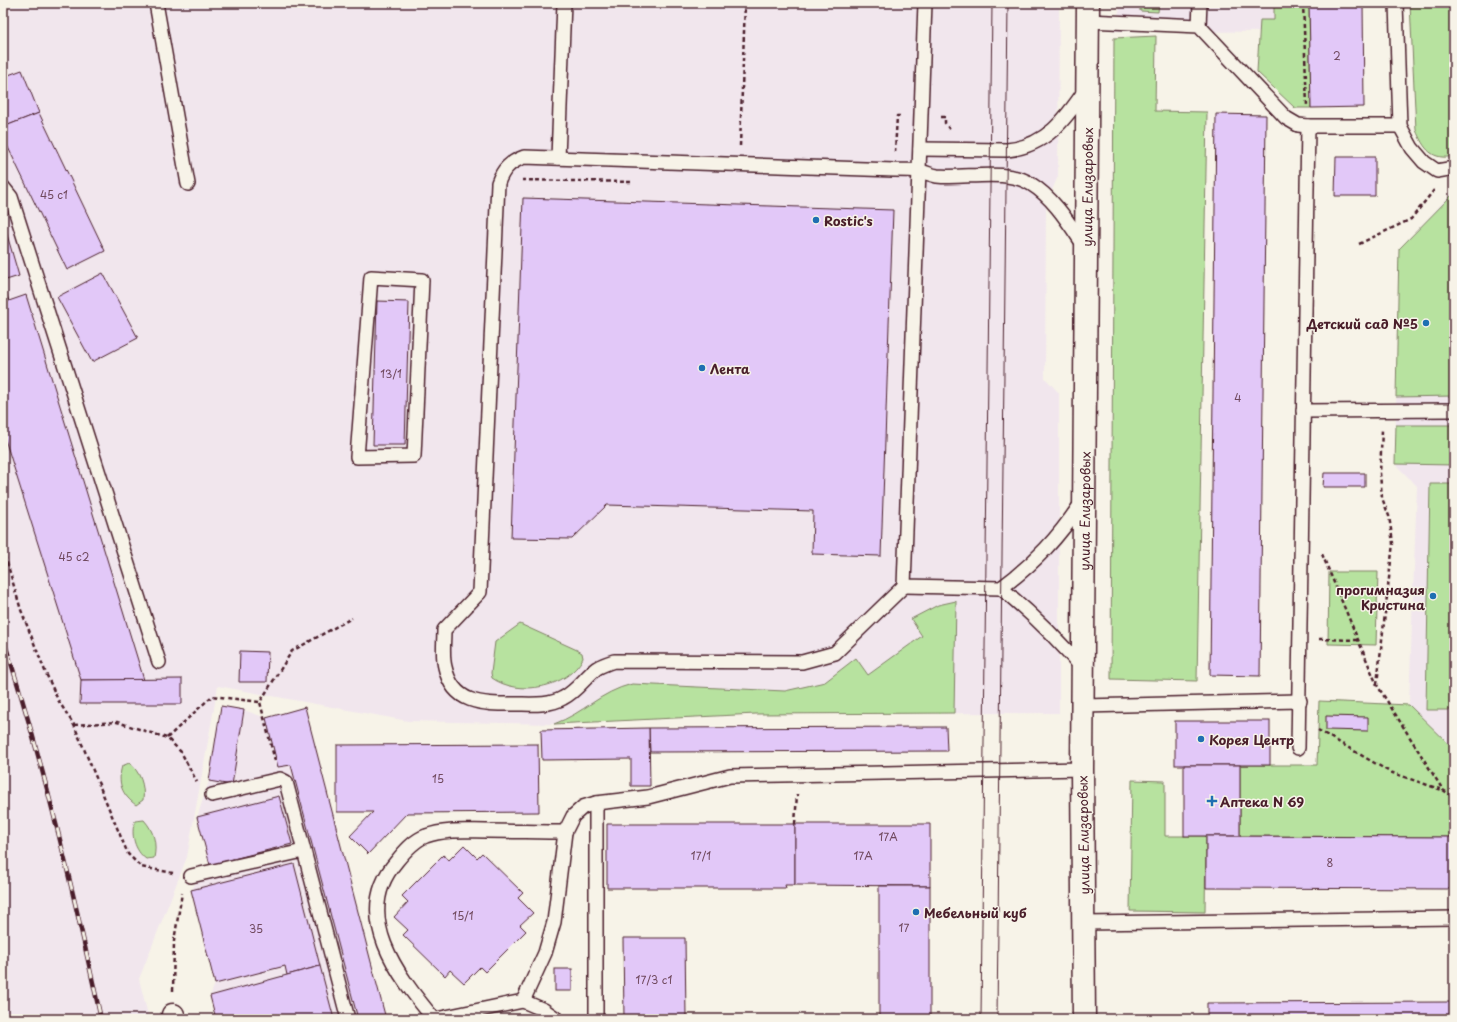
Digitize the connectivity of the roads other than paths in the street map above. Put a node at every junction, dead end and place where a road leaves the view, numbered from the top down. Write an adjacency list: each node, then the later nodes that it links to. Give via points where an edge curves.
1 (156, 3): 15 (lane)
2 (564, 3): 12 (lane)
3 (925, 3): 11 (lane)
4 (1200, 3): 7 (lane)
5 (1396, 3): 10 (lane)
6 (1088, 12): 7 (lane); 8 (main road, улица Елизаровых)
7 (1199, 26): 9 (lane, via 1286,118)
8 (1086, 89): 11 (lane, via 1066,118 1049,134 1020,149); 17 (main road, улица Елизаровых)
9 (1308, 126): 10 (lane); 20 (lane)
10 (1400, 126): 13 (lane, via 1412,148 1424,162 1438,171)
11 (920, 149): 14 (lane)
12 (558, 158): 14 (lane); 22 (lane, via 524,157 515,160 501,174 498,183 480,592 444,630 444,666 455,689 464,697 476,702 547,704 562,699 598,667 614,661 802,662 835,653)
13 (1453, 169)
14 (919, 171): 17 (lane, via 937,176 1006,176 1029,183 1040,190); 22 (lane)
15 (188, 184)
16 (3, 187): 24 (lane, via 11,197)
17 (1086, 248): 21 (main road, улица Елизаровых)
18 (371, 277): 18 (lane, via 357,456 414,456 422,280)
19 (1454, 410): 20 (lane)
20 (1303, 411): 26 (lane)
21 (1083, 501): 23 (lane, via 1045,551); 25 (main road, улица Елизаровых)
22 (904, 586): 23 (lane)
23 (1001, 588): 25 (lane, via 1055,637)
24 (159, 662)
25 (1083, 669): 27 (main road, улица Елизаровых)
26 (1300, 701): 27 (lane); 28 (lane)
27 (1083, 706): 29 (main road, улица Елизаровых)
28 (1298, 748)
29 (1082, 769): 31 (lane, via 730,776 648,797); 36 (main road, улица Елизаровых)
30 (212, 795): 33 (lane, via 280,779 286,782)
31 (596, 803): 32 (lane, via 583,807 573,816); 41 (lane)
32 (565, 832): 37 (lane, via 554,922 545,953); 39 (lane, via 446,831 424,836 408,848 385,874 378,894 378,918 388,953 401,977)
33 (303, 851): 34 (lane); 38 (lane)
34 (191, 876)
35 (1454, 918): 36 (lane)
36 (1084, 922): 42 (main road, улица Елизаровых)
37 (522, 1001): 39 (lane); 40 (lane)
38 (348, 1019)
39 (435, 1019)
40 (558, 1019)
41 (596, 1019)
42 (1084, 1019)

